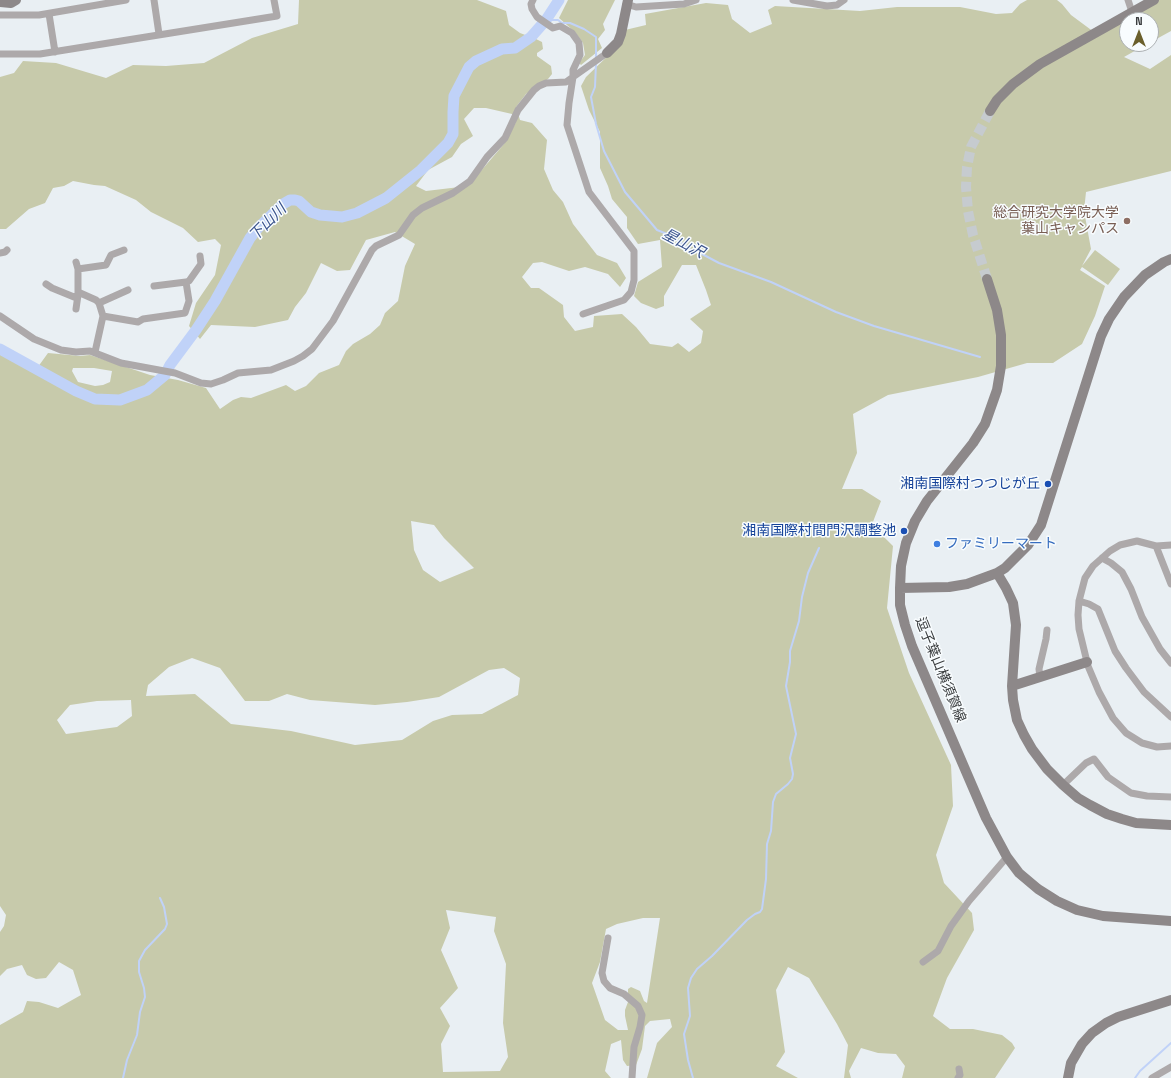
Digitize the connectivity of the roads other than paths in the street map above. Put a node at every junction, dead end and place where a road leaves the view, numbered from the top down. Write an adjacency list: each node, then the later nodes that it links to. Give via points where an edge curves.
1 (16, 0): 11 (main road)
2 (126, 0): 15 (street)
3 (154, 0): 17 (street)
4 (274, 0): 17 (street, via 277,16)
5 (533, 0): 21 (street, via 532,9 537,17 553,28 560,26 572,33 579,43 580,56 573,70)
6 (696, 0): 12 (street, via 684,4 636,7)
7 (792, 0): 8 (street, via 827,6 837,5)
8 (844, 0)
9 (1128, 0): 13 (street)
10 (1154, 0): 13 (main road)
11 (0, 2)
12 (627, 2): 19 (main road, via 618,42)
13 (1132, 12)
14 (0, 14): 15 (street)
15 (49, 14): 18 (street)
16 (1119, 19): 22 (main road, via 1040,64 1013,84)
17 (160, 34): 18 (street)
18 (55, 52): 20 (street)
19 (607, 53): 21 (street)
20 (0, 54)
21 (575, 76): 34 (street, via 568,103 567,125 586,186 632,247 635,257 631,292 624,300); 37 (street, via 566,82 546,83 534,90 518,110 505,138 470,181 453,193 422,208 399,236 372,250 333,321 312,349 303,356 271,370 238,372 211,384 201,383 175,372 121,363)
22 (990, 111)
23 (124, 250): 31 (street, via 111,255 106,265 77,266)
24 (200, 256): 27 (street, via 201,264)
25 (1171, 259): 41 (main road, via 1145,275 1124,297 1109,319 1101,336 1041,525 1028,545)
26 (987, 279): 43 (main road, 逗子葉山横須賀線, via 998,310 1001,335 1001,366 997,390 984,424 973,443 927,500 915,521 906,543)
27 (186, 282): 29 (street); 36 (street, via 189,302 185,313 138,322)
28 (46, 284): 31 (street, via 74,297)
29 (154, 286)
30 (128, 290): 32 (street)
31 (79, 294): 32 (street, via 91,297); 33 (street)
32 (99, 303): 36 (street)
33 (76, 309)
34 (583, 314)
35 (0, 316): 37 (street, via 34,339 61,350)
36 (103, 316): 37 (street)
37 (95, 352)
38 (1171, 545): 39 (street)
39 (1156, 546): 40 (street, via 1137,541 1129,542 1120,545); 42 (street)
40 (1102, 558): 44 (street, via 1085,578); 47 (street, via 1122,572 1142,617)
41 (997, 573): 43 (main road, via 967,584 948,587); 49 (main road, via 1013,604 1016,625)
42 (1171, 584)
43 (900, 588): 55 (main road, 逗子葉山横須賀線, via 900,605 912,646 986,818)
44 (1079, 601): 46 (street, via 1079,629); 50 (street, via 1098,609 1115,651 1126,668 1144,692)
45 (1047, 630): 48 (street, via 1039,669)
46 (1087, 662): 48 (main road); 51 (street, via 1098,692 1113,718 1126,733 1148,746)
47 (1171, 663)
48 (1040, 677): 49 (main road)
49 (1012, 686): 52 (main road, via 1017,720 1024,735 1047,769)
50 (1171, 717)
51 (1171, 746)
52 (1063, 785): 53 (street, via 1094,759 1108,777 1131,793); 54 (main road, via 1078,798 1114,817 1136,823)
53 (1171, 797)
54 (1171, 825)
55 (1007, 858): 56 (main road, 逗子葉山横須賀線, via 1019,873 1038,889 1077,910 1103,916); 58 (street, via 969,901 951,926 938,951)
56 (1171, 921)
57 (608, 938): 62 (street, via 602,973 604,981 610,988 624,994 638,1006 642,1015 634,1047)
58 (923, 962)
59 (1171, 1000): 64 (main road, via 1106,1023 1092,1033 1071,1063)
60 (1171, 1067): 65 (street)
61 (959, 1069): 63 (street)
62 (632, 1078)
63 (958, 1078)
64 (1068, 1078)
65 (1152, 1078)

